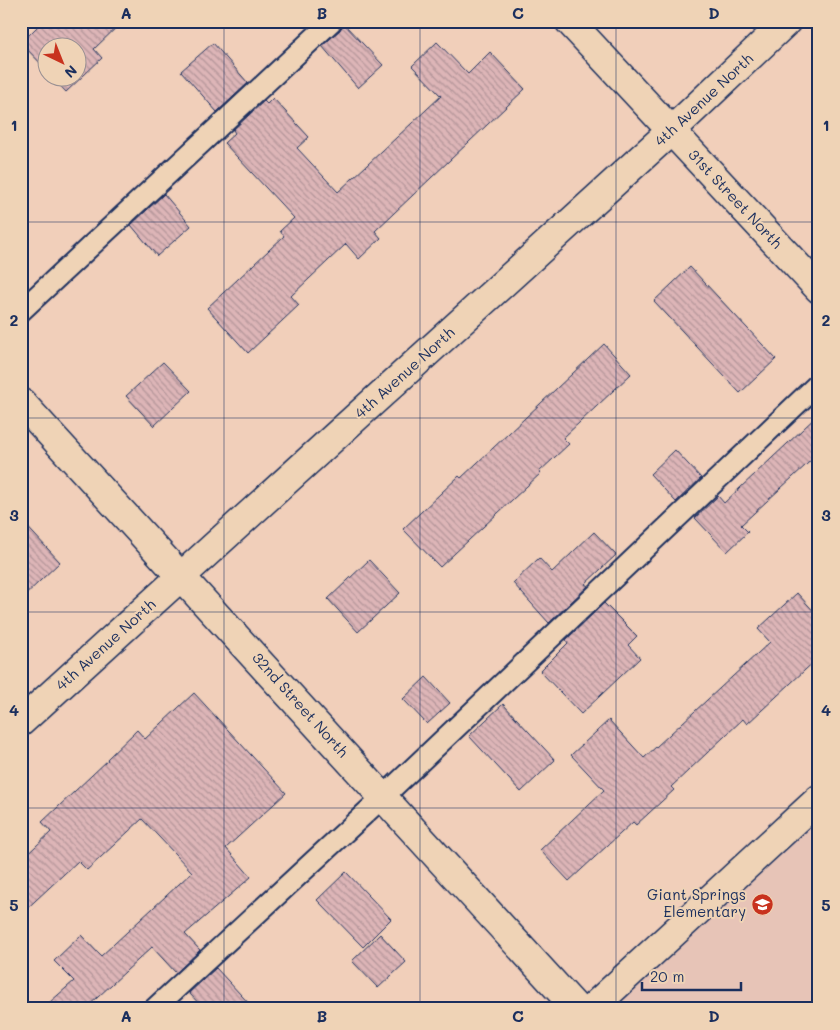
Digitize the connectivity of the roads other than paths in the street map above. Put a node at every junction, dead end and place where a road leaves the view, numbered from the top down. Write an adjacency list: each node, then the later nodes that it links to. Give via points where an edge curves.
1 (332, 21): 6 (lane)
2 (570, 21): 4 (street, 31st Street North)
3 (787, 21): 4 (street, 4th Avenue North)
4 (672, 130): 5 (street, 31st Street North); 9 (street, 4th Avenue North)
5 (819, 289)
6 (21, 311)
7 (819, 383): 11 (lane)
8 (21, 402): 9 (street, 32nd Street North)
9 (182, 575): 10 (street, 4th Avenue North); 11 (street, 32nd Street North)
10 (21, 722)
11 (384, 796): 13 (lane); 14 (street, 32nd Street North)
12 (819, 799): 15 (street)
13 (154, 1009)
14 (577, 1009)
15 (591, 1009)

